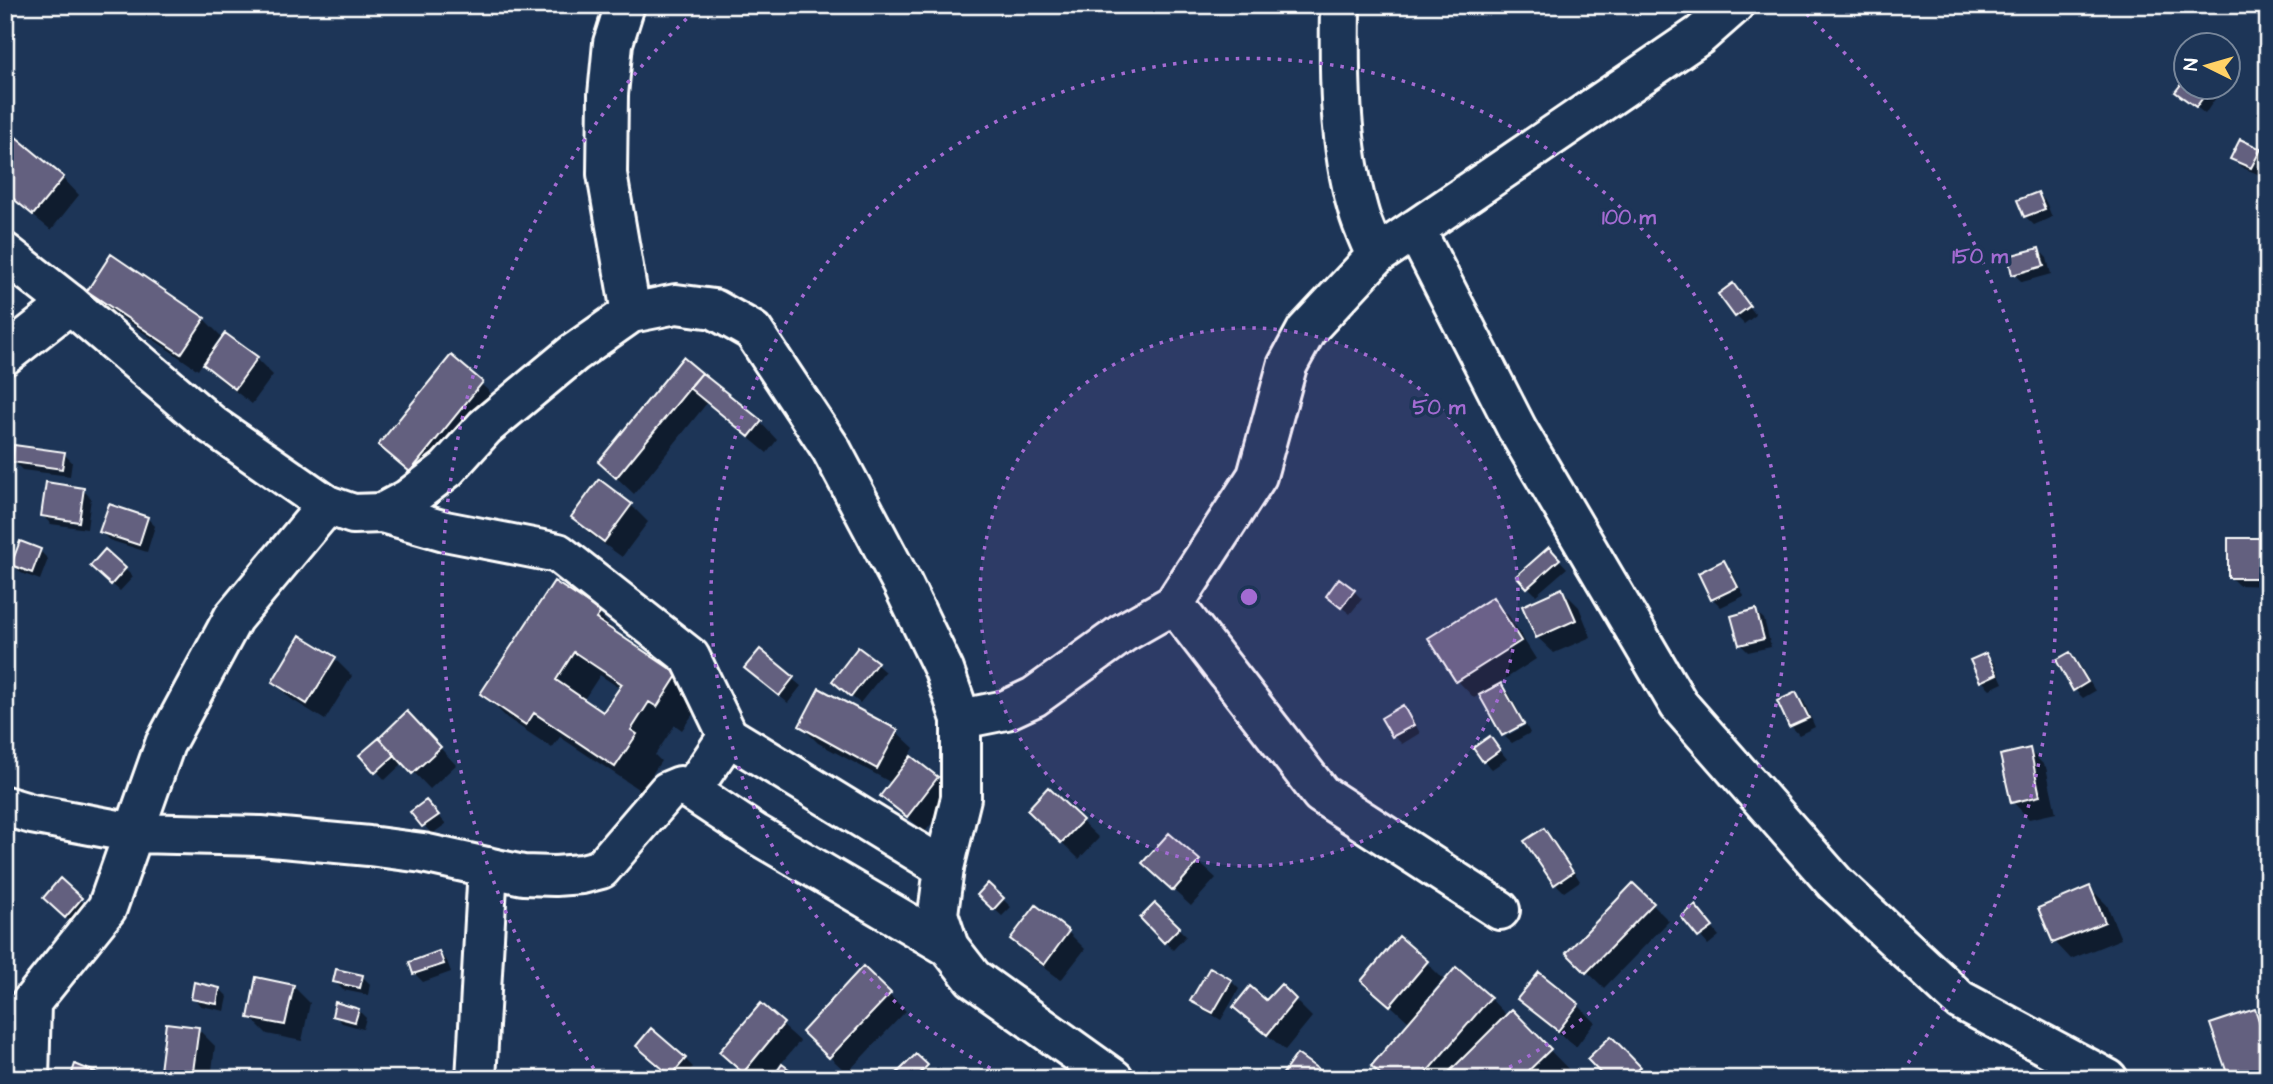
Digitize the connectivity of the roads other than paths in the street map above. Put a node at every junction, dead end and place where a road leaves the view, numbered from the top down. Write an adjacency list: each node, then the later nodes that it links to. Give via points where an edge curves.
1 (625, 5): 8 (street, via 613,43 607,174)
2 (1340, 5): 6 (street, via 1339,79 1348,160 1358,211)
3 (1734, 5): 4 (street, via 1700,35)
4 (1415, 229): 6 (street); 27 (street, via 1517,429 1679,705 1835,883 1960,1000)
5 (5, 253): 7 (street)
6 (1376, 256): 12 (street, via 1306,331 1287,366 1257,476)
7 (70, 304): 9 (street); 10 (street, via 212,425)
8 (631, 313): 11 (street, via 574,352 485,427 447,469); 13 (street, via 676,304 714,309 753,331 831,449 944,670)
9 (5, 355)
10 (327, 505): 11 (street, via 353,514); 17 (street, via 233,618 165,744)
11 (382, 513): 14 (street, via 444,531 558,552 690,657)
12 (1174, 604): 13 (street, via 1123,633 1034,697 1006,710); 20 (street, via 1321,794)
13 (961, 719): 19 (street, via 961,798)
14 (728, 736): 15 (street); 19 (street)
15 (691, 791): 18 (street, via 680,786 668,791 601,869 555,876); 21 (street)
16 (5, 806): 17 (street)
17 (134, 833): 18 (street, via 261,836 369,846); 22 (street, via 107,908)
18 (488, 867): 25 (street)
19 (944, 868): 21 (street, via 937,914)
20 (1500, 911)
21 (949, 947): 26 (street, via 973,978)
22 (31, 1004): 23 (street); 24 (street)
23 (5, 1035)
24 (29, 1079)
25 (476, 1079)
26 (1114, 1079)
27 (2109, 1079)

